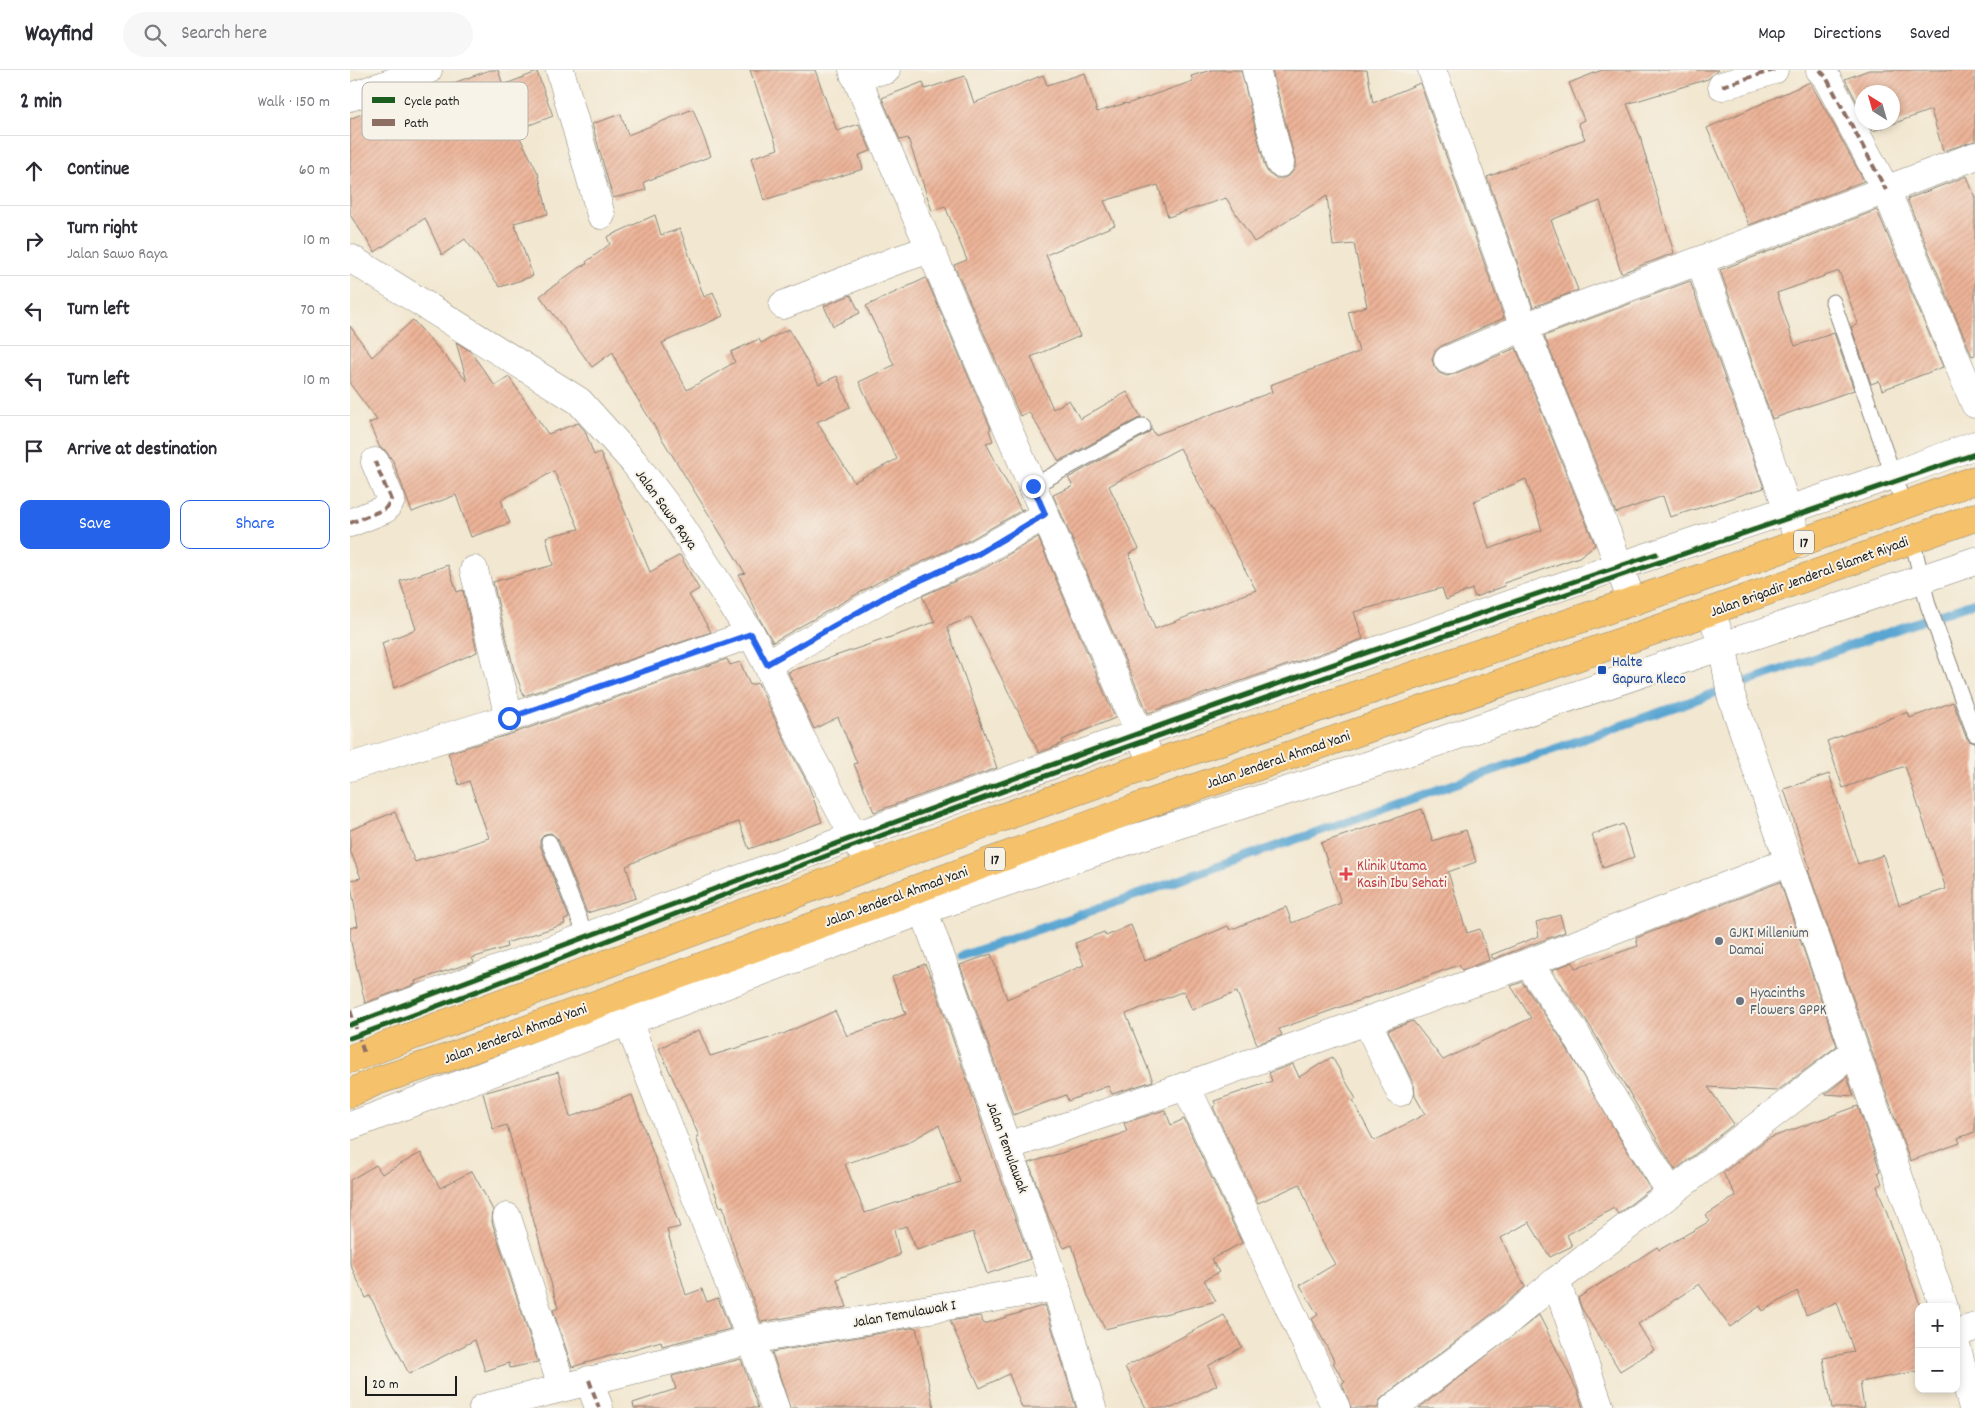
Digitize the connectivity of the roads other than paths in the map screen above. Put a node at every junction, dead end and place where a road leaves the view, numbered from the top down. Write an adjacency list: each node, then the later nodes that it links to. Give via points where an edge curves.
1 (428, 70): 9 (street)
2 (560, 70): 16 (street)
3 (886, 70): 8 (street)
4 (1256, 70): 14 (street)
5 (1432, 70): 22 (street)
6 (1774, 70): 10 (street)
7 (1820, 70): 15 (street)
8 (853, 72): 17 (street)
9 (393, 82)
10 (1722, 86)
11 (362, 93): 12 (street)
12 (350, 97)
13 (1975, 156): 15 (street)
14 (1280, 163)
15 (1886, 190): 19 (street); 24 (street)
16 (601, 215)
17 (930, 249): 21 (street); 30 (street)
18 (350, 258): 44 (street, Jalan Sawo Raya, via 579,401 633,461 676,518)
19 (1700, 260): 22 (street); 32 (street)
20 (1833, 302): 28 (lane)
21 (783, 305)
22 (1524, 327): 23 (street); 39 (street)
23 (1448, 360)
24 (1975, 404)
25 (1143, 426): 30 (lane)
26 (1975, 445): 28 (street)
27 (376, 462): 35 (street, via 391,500 385,509)
28 (1894, 475): 31 (lane); 32 (street)
29 (1975, 480): 31 (highway, 17)
30 (1033, 486): 33 (street)
31 (1904, 506): 37 (highway, 17)
32 (1788, 510): 37 (street); 39 (street)
33 (1045, 514): 47 (street, via 978,554 890,594); 52 (street)
34 (1975, 517): 36 (highway, Jalan Brigadir Jenderal Slamet Riyadi / 17)
35 (350, 523)
36 (1912, 539): 41 (lane); 43 (highway, Jalan Brigadir Jenderal Slamet Riyadi / 17)
37 (1800, 544): 42 (highway, 17)
38 (1975, 561): 41 (street)
39 (1620, 566): 42 (street); 48 (street)
40 (474, 570): 51 (street)
41 (1921, 579): 46 (street); 53 (lane, via 1936,630)
42 (1632, 602): 49 (highway, 17)
43 (1711, 611): 45 (highway, Jalan Brigadir Jenderal Slamet Riyadi / 17); 46 (street)
44 (751, 634): 47 (street, Jalan Sawo Raya); 51 (street)
45 (1643, 634): 50 (highway, Jalan Jenderal Ahmad Yani / 17)
46 (1724, 652): 54 (street); 63 (street, via 1731,695)
47 (767, 664): 60 (street, Jalan Sawo Raya, via 800,736)
48 (1325, 669): 49 (street); 52 (street)
49 (1334, 703): 56 (highway, 17)
50 (1420, 710): 54 (street); 55 (highway, Jalan Jenderal Ahmad Yani / 17)
51 (509, 718): 57 (street)
52 (1140, 733): 56 (street); 60 (street)
53 (1975, 734)
54 (1433, 744): 58 (street)
55 (1291, 755): 58 (street); 59 (highway, Jalan Jenderal Ahmad Yani / 17)
56 (1153, 764): 65 (highway, 17)
57 (350, 767)
58 (1303, 786): 61 (street)
59 (1133, 810): 61 (street); 66 (highway, Jalan Jenderal Ahmad Yani / 17)
60 (854, 836): 64 (street); 65 (street, Jalan Sawo Raya)
61 (1142, 836): 66 (street)
62 (549, 842): 69 (lane)
63 (1788, 862): 70 (street); 78 (street)
64 (775, 866): 67 (street); 69 (street)
65 (869, 866): 67 (highway, 17)
66 (1013, 866): 68 (highway, Jalan Jenderal Ahmad Yani / 17)
67 (786, 897): 71 (highway, 17)
68 (920, 900): 73 (highway, Jalan Jenderal Ahmad Yani / 17); 85 (street, Jalan Temulawak)
69 (586, 936): 71 (street); 72 (street)
70 (1528, 963): 76 (street); 86 (street, via 1573,1029)
71 (599, 967): 74 (highway, 17)
72 (444, 989): 74 (street); 75 (street)
73 (623, 1008): 77 (highway, Jalan Jenderal Ahmad Yani / 17); 80 (street); 93 (street)
74 (454, 1019): 79 (highway, 17)
75 (351, 1020): 79 (street)
76 (1367, 1021): 81 (street); 82 (street)
77 (495, 1041): 80 (street); 83 (highway, Jalan Jenderal Ahmad Yani / 17)
78 (1854, 1052): 86 (street); 90 (street)
79 (357, 1056)
80 (504, 1067): 84 (street)
81 (1186, 1086): 85 (street); 101 (street)
82 (1400, 1092)
83 (350, 1093)
84 (350, 1126)
85 (1008, 1146): 89 (street, Jalan Temulawak)
86 (1671, 1193): 88 (street)
87 (507, 1218): 96 (street)
88 (1556, 1281): 102 (street); 103 (street)
89 (1056, 1286): 93 (street, Jalan Temulawak I); 100 (street, Jalan Temulawak)
90 (1943, 1303)
91 (1975, 1327): 92 (street)
92 (1960, 1332)
93 (751, 1340): 95 (street, Jalan Temulawak I); 99 (street)
94 (1957, 1348): 104 (street)
95 (590, 1380): 96 (street, Jalan Temulawak I); 98 (street)
96 (562, 1387): 97 (street, Jalan Temulawak I)
97 (483, 1408)
98 (599, 1408)
99 (775, 1408)
100 (1092, 1408)
101 (1336, 1408)
102 (1393, 1408)
103 (1600, 1408)
104 (1973, 1408)

